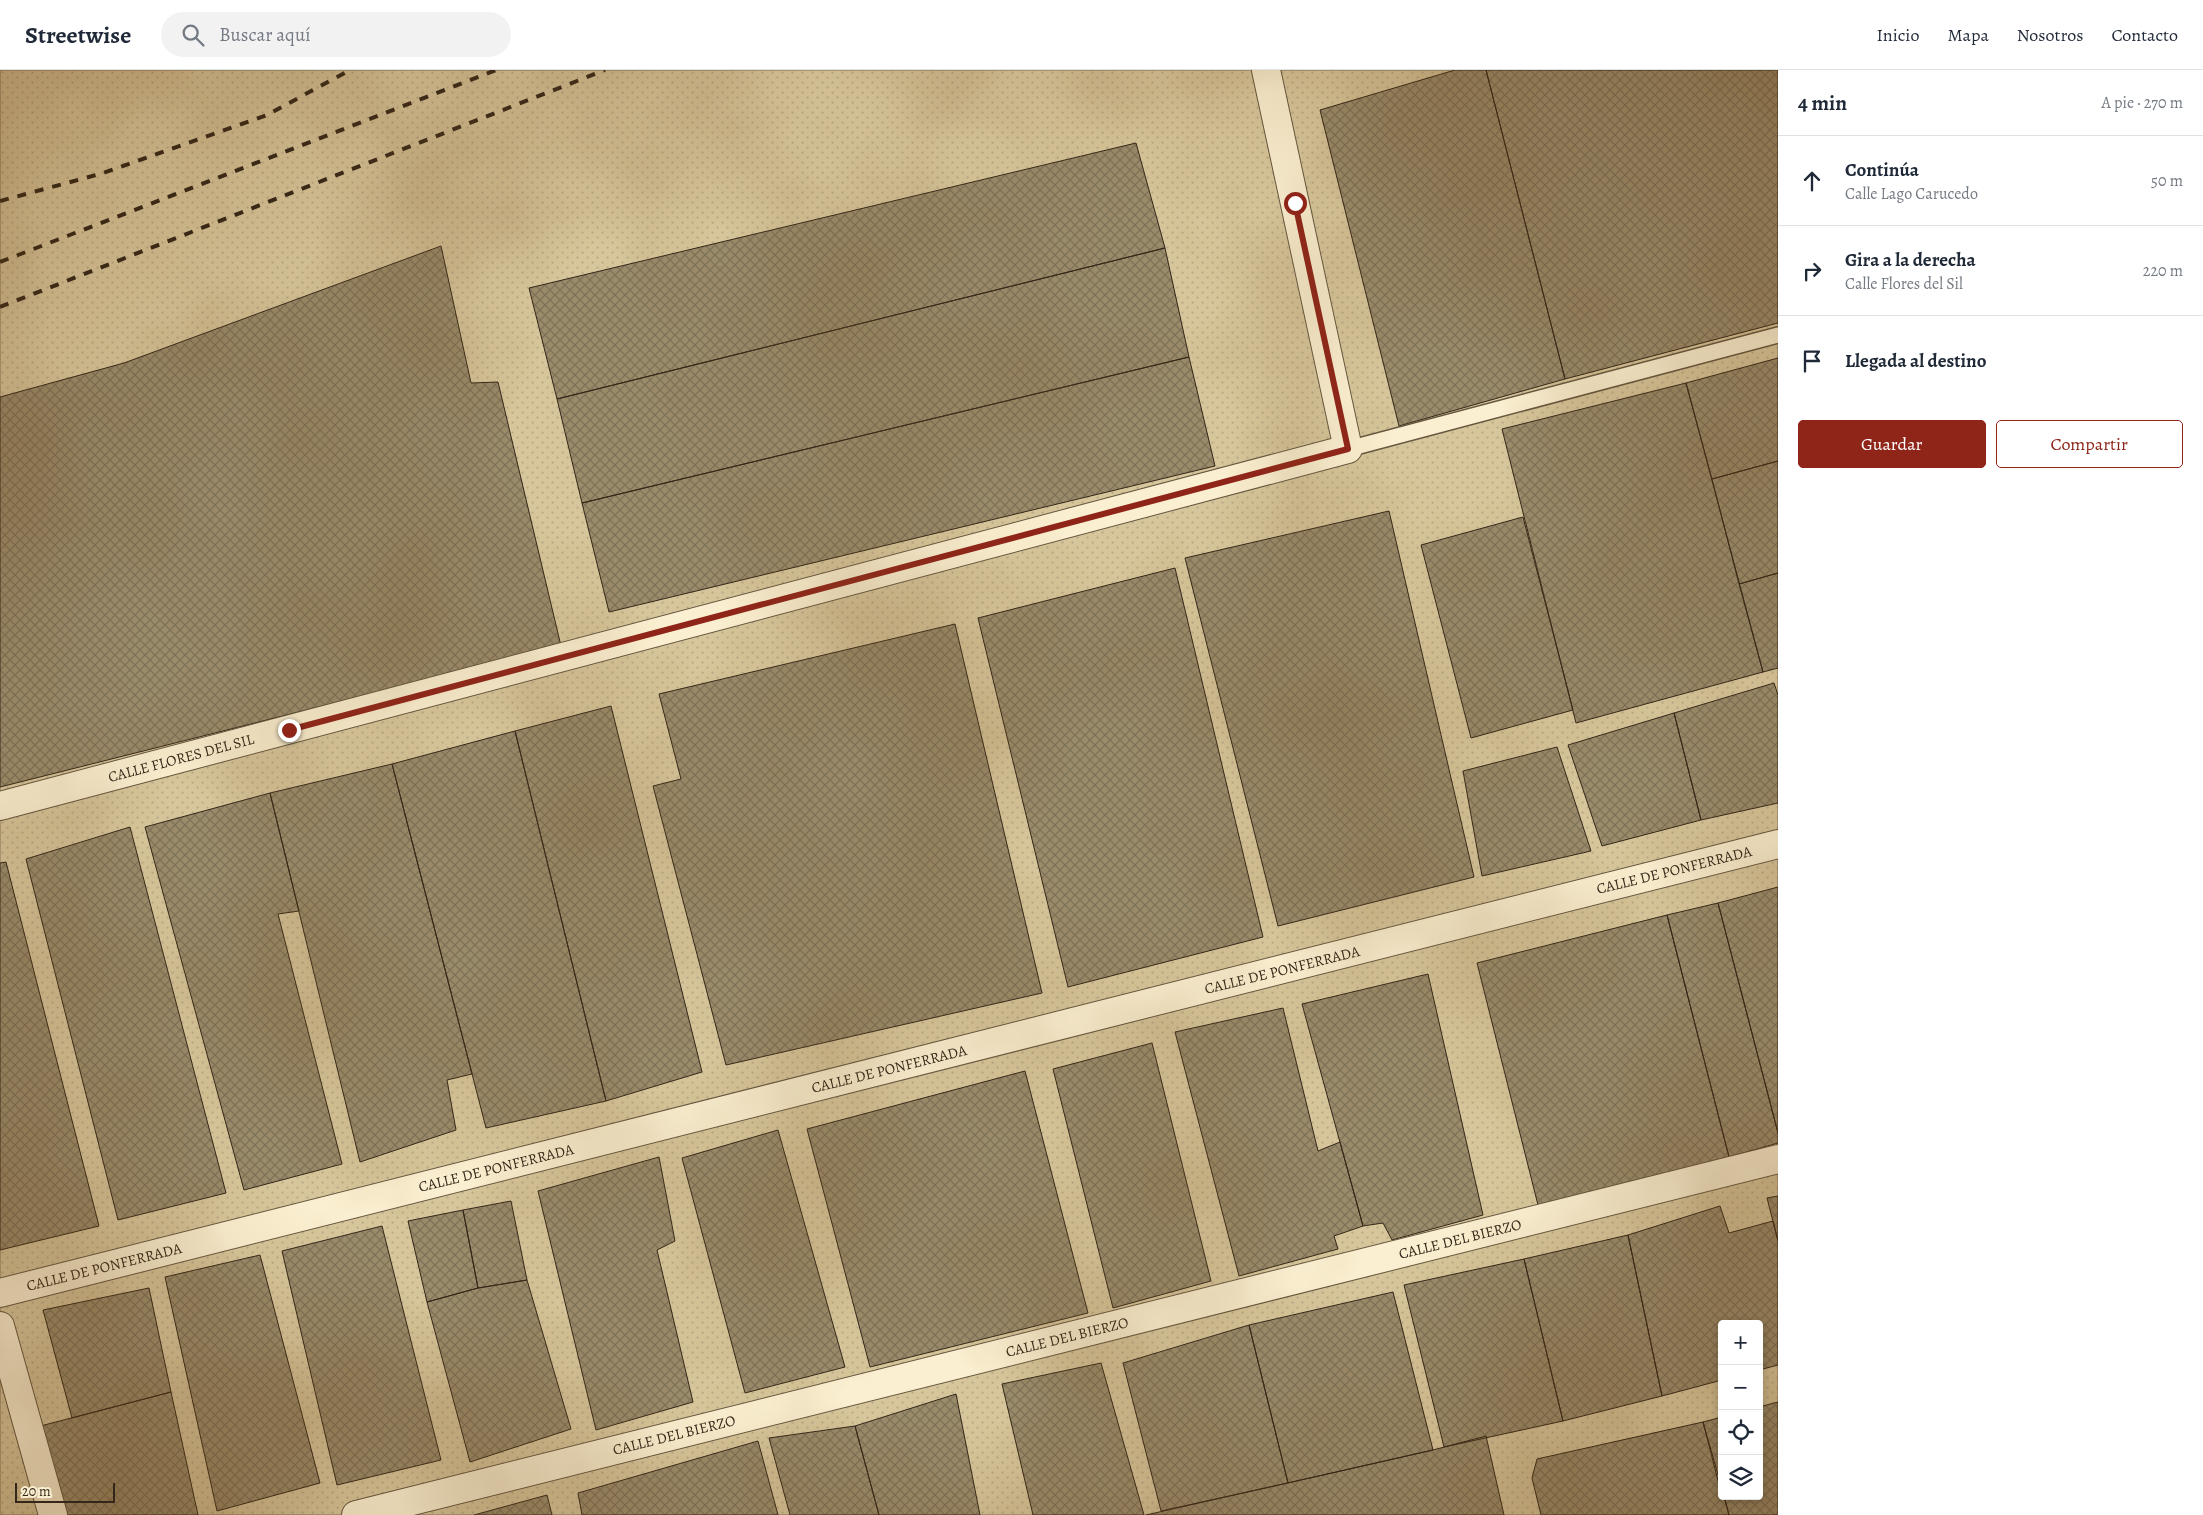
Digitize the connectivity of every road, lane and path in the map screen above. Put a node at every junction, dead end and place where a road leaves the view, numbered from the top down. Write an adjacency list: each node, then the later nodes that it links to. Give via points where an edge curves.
1 (1266, 70): 3 (street)
2 (1778, 335): 3 (lane)
3 (1348, 449): 4 (street, CALLE FLORES DEL SIL)
4 (0, 806)
5 (1778, 844): 7 (street, CALLE DE PONFERRADA)
6 (1778, 1159): 10 (street, CALLE DEL BIERZO)
7 (0, 1293)
8 (0, 1326): 9 (street)
9 (53, 1515)
10 (356, 1515)

